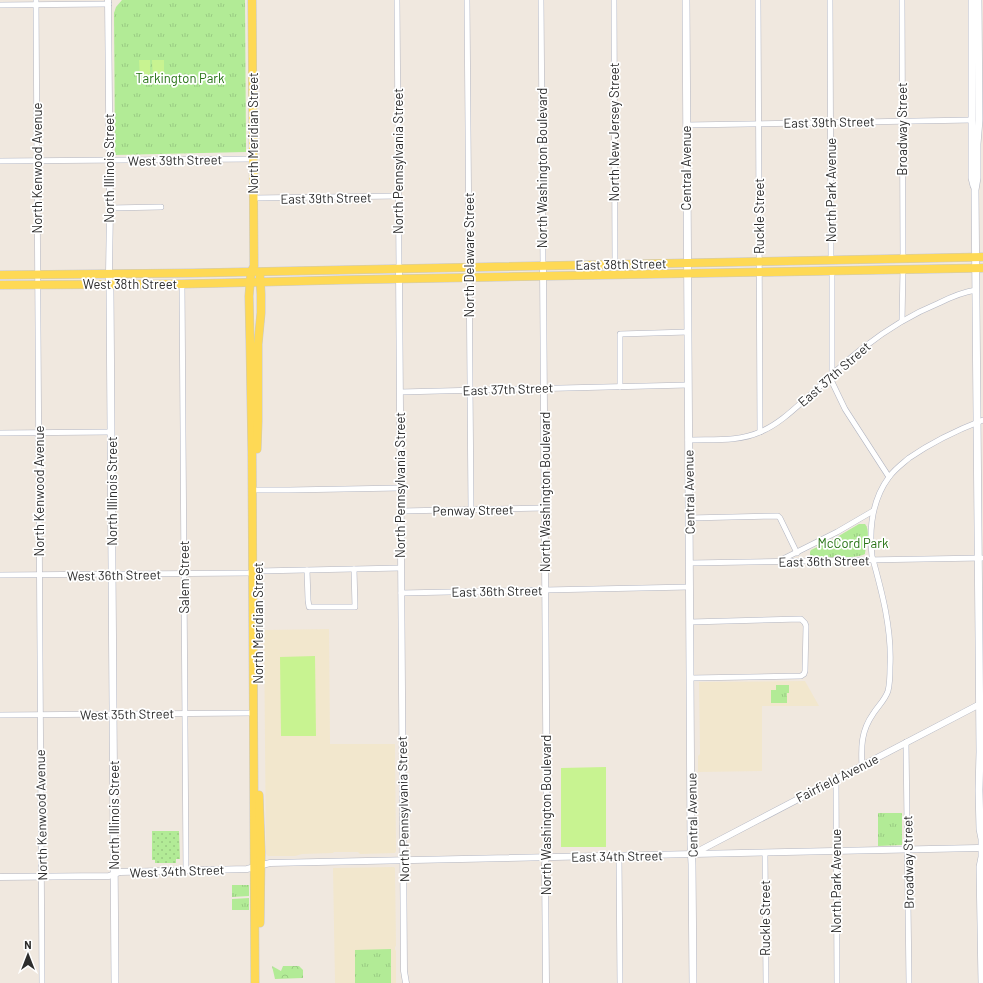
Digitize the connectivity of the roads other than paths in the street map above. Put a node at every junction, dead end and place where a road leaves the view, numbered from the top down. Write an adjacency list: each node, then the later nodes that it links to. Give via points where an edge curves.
1 (252, 0): 20 (main road, North Meridian Street)
2 (397, 0): 25 (street, North Pennsylvania Street)
3 (467, 0): 36 (street, North Delaware Street)
4 (541, 0): 35 (street, North Washington Boulevard)
5 (614, 0): 34 (street, North New Jersey Street)
6 (686, 0): 19 (main road, Central Avenue)
7 (758, 0): 18 (street, Ruckle Street)
8 (830, 0): 17 (street, North Park Avenue)
9 (902, 0): 16 (street, Broadway Street)
10 (972, 0): 15 (main road)
11 (978, 0): 24 (main road)
12 (108, 2): 13 (street); 21 (street, North Illinois Street)
13 (36, 3): 14 (street); 23 (street, North Kenwood Avenue)
14 (0, 5)
15 (972, 120): 16 (street, East 39th Street); 24 (main road, via 972,178)
16 (902, 121): 17 (street, East 39th Street); 30 (street, Broadway Street)
17 (830, 122): 18 (street, East 39th Street); 31 (street, North Park Avenue)
18 (759, 124): 19 (street, East 39th Street); 32 (street, Ruckle Street)
19 (686, 125): 33 (main road, Central Avenue)
20 (253, 159): 21 (street, West 39th Street); 26 (main road, North Meridian Street)
21 (109, 160): 23 (street, West 39th Street); 28 (street, North Illinois Street)
22 (0, 161): 23 (street, West 39th Street)
23 (37, 161): 44 (street, North Kenwood Avenue)
24 (975, 190): 29 (main road)
25 (398, 196): 26 (street, East 39th Street); 38 (street, North Pennsylvania Street)
26 (254, 198): 40 (main road, North Meridian Street)
27 (161, 207): 28 (street)
28 (110, 208): 45 (street, North Illinois Street)
29 (979, 257): 30 (main road, East 38th Street); 37 (main road)
30 (903, 259): 31 (main road, East 38th Street)
31 (831, 260): 32 (main road, East 38th Street)
32 (760, 261): 33 (main road, East 38th Street); 42 (street, Ruckle Street)
33 (687, 263): 34 (main road, East 38th Street); 43 (main road, Central Avenue)
34 (615, 264): 35 (main road, East 38th Street)
35 (543, 266): 36 (main road, East 38th Street); 47 (street, North Washington Boulevard)
36 (469, 267): 38 (main road, East 38th Street); 48 (street, North Delaware Street)
37 (979, 268): 39 (main road, East 38th Street); 56 (main road)
38 (399, 269): 40 (main road, East 38th Street); 49 (street, North Pennsylvania Street)
39 (903, 269): 41 (main road, East 38th Street); 57 (street)
40 (255, 270): 45 (main road, West 38th Street); 50 (main road, North Meridian Street); 51 (main road, North Meridian Street)
41 (832, 271): 42 (main road, East 38th Street); 59 (street)
42 (760, 272): 43 (main road, East 38th Street); 67 (street, Ruckle Street)
43 (687, 273): 47 (main road, East 38th Street); 58 (main road, Central Avenue)
44 (38, 274): 45 (main road, West 38th Street); 46 (main road, West 38th Street); 55 (street, North Kenwood Avenue)
45 (109, 274): 52 (main road, North Illinois Street)
46 (0, 275)
47 (543, 276): 48 (main road, East 38th Street); 62 (street, North Washington Boulevard)
48 (469, 278): 49 (main road, East 38th Street); 63 (street, North Delaware Street)
49 (399, 279): 50 (main road, East 38th Street); 64 (street, North Pennsylvania Street)
50 (260, 282): 51 (main road, West 38th Street); 73 (main road, North Meridian Street)
51 (250, 283): 53 (main road, West 38th Street); 87 (main road, North Meridian Street)
52 (110, 284): 53 (main road, West 38th Street); 55 (main road, West 38th Street); 66 (main road, North Illinois Street)
53 (182, 284): 88 (street, Salem Street)
54 (0, 285): 55 (main road, West 38th Street)
55 (38, 285): 69 (street, North Kenwood Avenue)
56 (976, 290): 57 (street, East 37th Street, via 933,305); 65 (main road)
57 (902, 321): 59 (street, East 37th Street, via 863,348)
58 (688, 332): 60 (main road, Central Avenue); 61 (street, via 620,334)
59 (832, 375): 67 (street, East 37th Street, via 783,418); 71 (street, via 841,403)
60 (688, 385): 61 (street, East 37th Street); 70 (main road, Central Avenue)
61 (620, 387): 62 (street, East 37th Street)
62 (544, 388): 63 (street, East 37th Street); 74 (street, North Washington Boulevard)
63 (470, 390): 64 (street, East 37th Street); 75 (street, North Delaware Street)
64 (400, 392): 72 (street, North Pennsylvania Street)
65 (980, 421): 71 (street, via 920,450); 80 (main road)
66 (111, 432): 69 (street); 89 (main road, North Illinois Street)
67 (760, 432): 70 (street, East 37th Street, via 740,438)
68 (0, 433): 69 (street)
69 (39, 433): 91 (street, North Kenwood Avenue)
70 (688, 440): 78 (main road, Central Avenue)
71 (889, 477): 77 (street, via 880,491)
72 (400, 488): 73 (street); 76 (street, North Pennsylvania Street)
73 (258, 490): 87 (main road, North Meridian Street)
74 (545, 508): 75 (street, Penway Street); 93 (street, North Washington Boulevard)
75 (471, 510): 76 (street, Penway Street)
76 (400, 511): 84 (street, North Pennsylvania Street)
77 (873, 511): 79 (street); 81 (street, via 870,540)
78 (689, 518): 79 (street, via 778,516); 83 (main road, Central Avenue)
79 (797, 553): 82 (street)
80 (981, 558): 81 (street, East 36th Street); 97 (main road)
81 (873, 560): 82 (street, East 36th Street); 104 (street, via 890,638 889,686 864,733)
82 (778, 562): 83 (street, East 36th Street)
83 (690, 563): 92 (main road, Central Avenue)
84 (401, 568): 85 (street); 94 (street, North Pennsylvania Street)
85 (354, 569): 86 (street); 86 (street, via 355,607 311,608 308,600)
86 (307, 570): 87 (street)
87 (255, 572): 88 (street, West 36th Street); 99 (main road, North Meridian Street); 114 (main road, North Meridian Street, via 261,839)
88 (184, 574): 89 (street, West 36th Street); 98 (street, Salem Street)
89 (112, 575): 91 (street, West 36th Street); 100 (main road, North Illinois Street)
90 (0, 576): 91 (street, West 36th Street)
91 (40, 576): 102 (street, North Kenwood Avenue)
92 (690, 587): 93 (street, East 36th Street); 95 (main road, Central Avenue)
93 (545, 590): 94 (street, East 36th Street); 112 (street, North Washington Boulevard)
94 (401, 593): 113 (street, North Pennsylvania Street)
95 (690, 622): 96 (main road, Central Avenue); 96 (street, via 801,619 806,624 805,671 800,677)
96 (691, 678): 110 (main road, Central Avenue)
97 (982, 704): 103 (street, Fairfield Avenue); 106 (main road)
98 (185, 713): 99 (street, West 35th Street); 100 (street, West 35th Street); 115 (street, Salem Street)
99 (253, 713): 114 (main road, North Meridian Street)
100 (113, 714): 102 (street, West 35th Street); 116 (main road, North Illinois Street)
101 (0, 715): 102 (street, West 35th Street)
102 (40, 715): 118 (street, North Kenwood Avenue)
103 (906, 742): 104 (street, Fairfield Avenue); 107 (street, Broadway Street)
104 (862, 766): 105 (street, Fairfield Avenue)
105 (836, 779): 108 (street, North Park Avenue); 110 (street, Fairfield Avenue)
106 (981, 848): 107 (street, East 34th Street); 132 (main road)
107 (907, 850): 108 (street, East 34th Street); 131 (street, Broadway Street)
108 (836, 851): 109 (street, East 34th Street); 130 (street, North Park Avenue)
109 (765, 853): 110 (street, East 34th Street); 129 (street, Ruckle Street)
110 (692, 854): 111 (street, East 34th Street); 128 (main road, Central Avenue)
111 (619, 856): 112 (street, East 34th Street); 127 (street)
112 (546, 857): 113 (street, East 34th Street); 126 (street, North Washington Boulevard)
113 (403, 860): 114 (street, East 34th Street, via 270,863); 119 (street, North Pennsylvania Street)
114 (257, 866): 115 (street, West 34th Street, via 247,869); 122 (main road, North Meridian Street); 123 (main road, North Meridian Street)
115 (186, 871): 116 (street, West 34th Street)
116 (114, 874): 118 (street, West 34th Street); 121 (main road, North Illinois Street)
117 (0, 877): 118 (street, West 34th Street)
118 (42, 877): 120 (street, North Kenwood Avenue)
119 (404, 971): 124 (street, North Pennsylvania Street); 125 (street, North Pennsylvania Street)
120 (42, 983)
121 (115, 983)
122 (255, 983)
123 (261, 983)
124 (402, 983)
125 (406, 983)
126 (546, 983)
127 (620, 983)
128 (693, 983)
129 (766, 983)
130 (837, 983)
131 (909, 983)
132 (982, 983)

